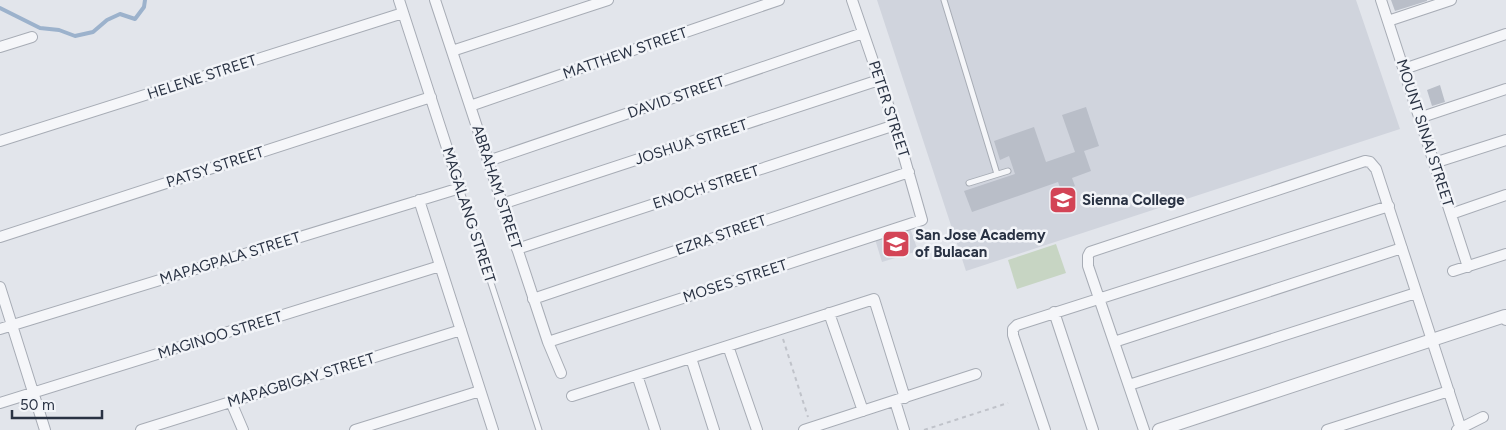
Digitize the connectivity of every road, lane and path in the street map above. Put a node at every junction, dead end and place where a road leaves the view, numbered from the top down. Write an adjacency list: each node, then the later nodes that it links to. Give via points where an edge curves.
1 (399, 0): 9 (street, MAGALANG STREET)
2 (435, 0): 15 (street, ABRAHAM STREET)
3 (608, 0): 15 (street)
4 (779, 0): 20 (street, MATTHEW STREET)
5 (852, 0): 11 (street, PETER STREET)
6 (944, 0): 29 (lane)
7 (1381, 0): 10 (street, MOUNT SINAI STREET)
8 (1451, 0): 10 (street)
9 (403, 13): 19 (street, MAGALANG STREET); 24 (street, HELENE STREET)
10 (1388, 22): 16 (street, MOUNT SINAI STREET)
11 (863, 33): 17 (street, PETER STREET); 25 (street, DAVID STREET)
12 (1506, 34): 16 (street)
13 (32, 37): 14 (street)
14 (0, 47)
15 (452, 51): 20 (street, ABRAHAM STREET)
16 (1404, 69): 21 (street, MOUNT SINAI STREET)
17 (879, 80): 22 (street, PETER STREET); 34 (street, JOSHUA STREET)
18 (1506, 89): 21 (street)
19 (431, 98): 31 (street, MAGALANG STREET); 38 (street, PATSY STREET)
20 (470, 106): 25 (street, ABRAHAM STREET)
21 (1420, 118): 26 (street, MOUNT SINAI STREET)
22 (895, 125): 28 (street, PETER STREET); 40 (street, ENOCH STREET)
23 (1506, 140): 26 (street)
24 (0, 141)
25 (488, 161): 34 (street, ABRAHAM STREET)
26 (1434, 163): 36 (street, MOUNT SINAI STREET)
27 (1008, 171): 29 (lane)
28 (909, 172): 37 (street, PETER STREET); 48 (street, EZRA STREET)
29 (997, 174): 30 (lane)
30 (969, 183)
31 (460, 188): 33 (street, MAPAGPALA STREET); 82 (lane, MAGALANG STREET)
32 (1506, 195): 36 (street)
33 (419, 200): 42 (street); 52 (street, MAPAGPALA STREET)
34 (502, 204): 40 (street, ABRAHAM STREET)
35 (1389, 206): 39 (street); 47 (street); 47 (street, via 1374,165 1359,162 1090,252 1088,266)
36 (1451, 214): 43 (street, MOUNT SINAI STREET)
37 (922, 220): 57 (street, MOSES STREET)
38 (0, 237)
39 (1402, 248): 46 (street); 58 (street)
40 (517, 249): 48 (street, ABRAHAM STREET)
41 (1506, 254): 43 (street)
42 (440, 266): 55 (street); 67 (street, MAGINOO STREET)
43 (1468, 267): 44 (street)
44 (1453, 271)
45 (0, 287): 52 (street)
46 (1416, 293): 56 (street); 64 (street)
47 (1100, 297): 49 (street); 58 (street)
48 (534, 299): 57 (street, ABRAHAM STREET)
49 (1054, 312): 88 (street, via 1013,329); 89 (street)
50 (829, 313): 54 (street); 69 (street, via 874,299); 73 (street)
51 (1506, 317): 56 (street)
52 (12, 325): 53 (street, MAPAGPALA STREET); 67 (street)
53 (0, 329)
54 (780, 329): 59 (street); 75 (path)
55 (461, 330): 65 (street); 70 (street, MAPAGBIGAY STREET)
56 (1431, 341): 66 (street); 91 (street)
57 (548, 342): 61 (street, ABRAHAM STREET)
58 (1114, 342): 64 (street)
59 (728, 346): 60 (street); 85 (street)
60 (691, 358): 63 (street); 84 (street)
61 (561, 373)
62 (976, 374): 69 (street)
63 (637, 375): 68 (street); 83 (street)
64 (1129, 385): 90 (street)
65 (480, 390): 80 (street); 81 (street)
66 (1449, 391): 76 (street); 92 (street)
67 (34, 393): 71 (street, MAGINOO STREET); 77 (street)
68 (572, 396)
69 (900, 399): 73 (street); 86 (street)
70 (231, 402): 78 (street, MAPAGBIGAY STREET); 79 (street)
71 (0, 403)
72 (1008, 403): 87 (path)
73 (863, 411): 75 (street)
74 (1483, 417): 76 (street)
75 (808, 429)
76 (1459, 429)
77 (45, 430)
78 (140, 430)
79 (243, 430)
80 (355, 430)
81 (493, 430)
82 (539, 430)
83 (655, 430)
84 (714, 430)
85 (757, 430)
86 (904, 430)
87 (924, 430)
88 (1045, 430)
89 (1093, 430)
90 (1144, 430)
91 (1160, 430)
92 (1327, 430)

